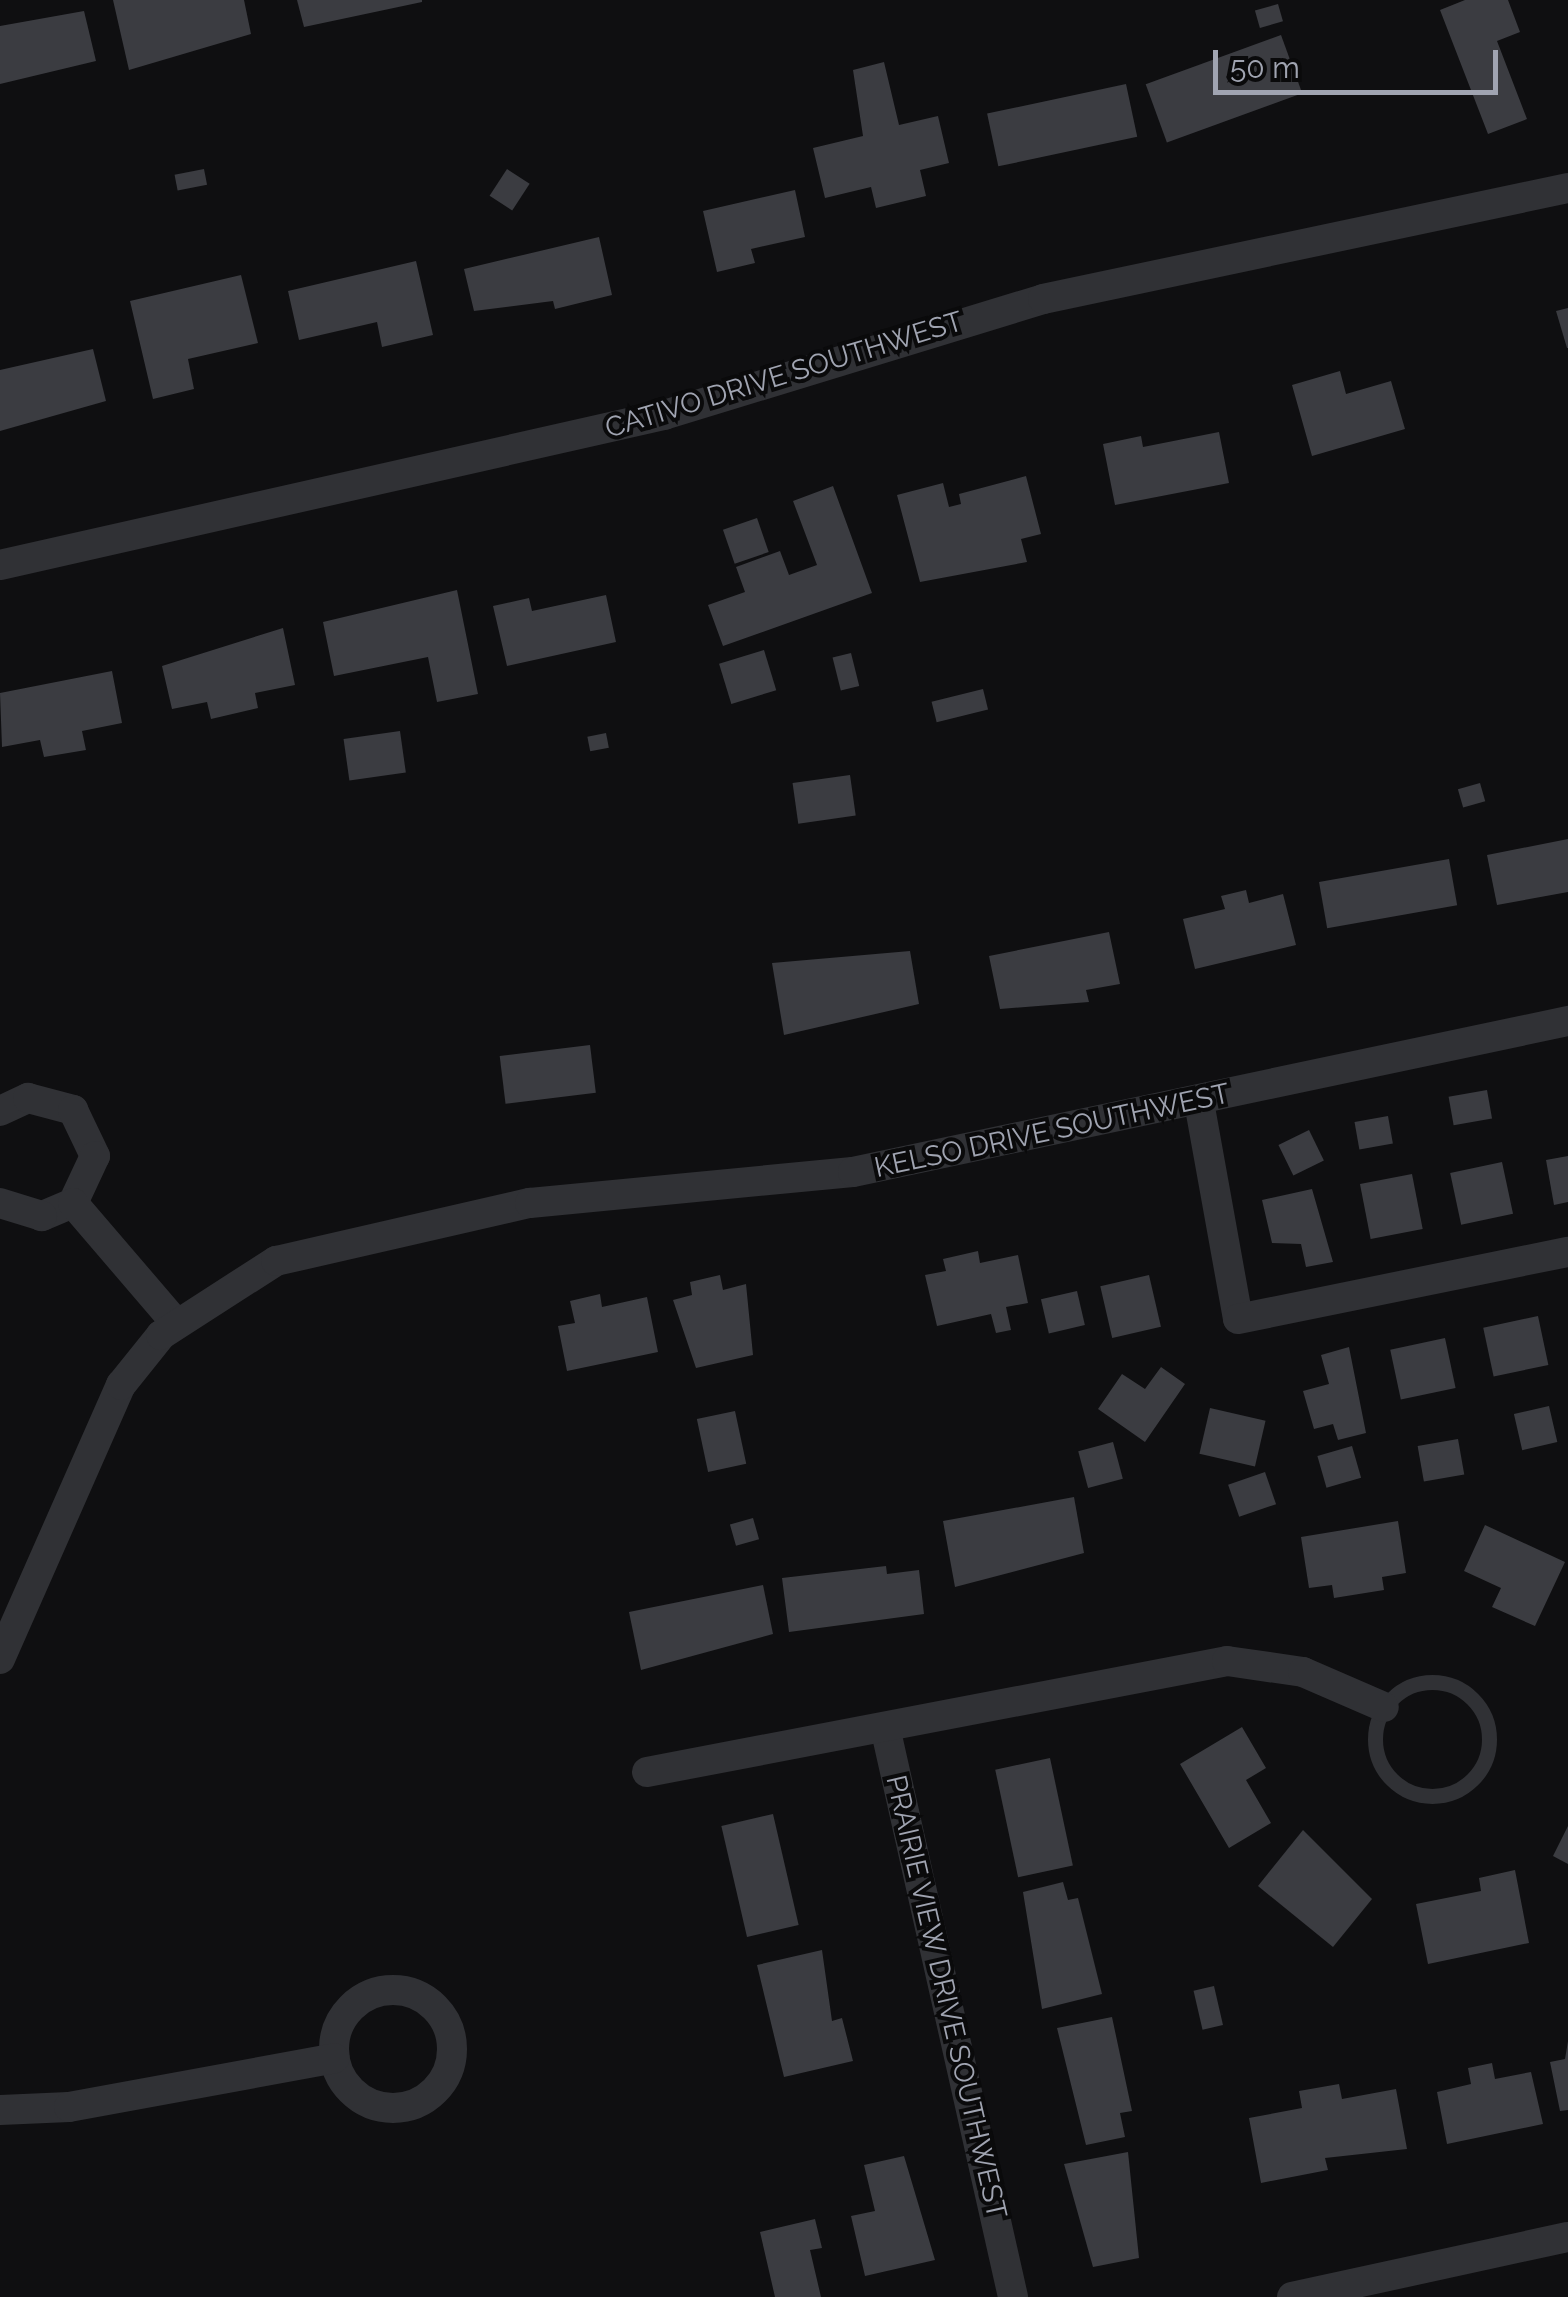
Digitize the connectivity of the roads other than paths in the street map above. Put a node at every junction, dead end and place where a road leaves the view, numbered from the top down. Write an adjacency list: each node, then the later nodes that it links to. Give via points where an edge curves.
1 (1568, 188): 2 (street, CATIVO DRIVE SOUTHWEST, via 1043,299 664,415)
2 (0, 565)
3 (1568, 1020): 4 (street, KELSO DRIVE SOUTHWEST)
4 (1199, 1102): 8 (street, via 1238,1319); 9 (street, KELSO DRIVE SOUTHWEST, via 853,1172 530,1203 276,1261)
5 (0, 1111): 7 (street, via 47,1098 86,1125 91,1179)
6 (0, 1203): 7 (street, via 42,1216)
7 (73, 1203): 9 (street)
8 (1568, 1252)
9 (176, 1323): 10 (street, KELSO DRIVE SOUTHWEST, via 100,1418)
10 (0, 1659)
11 (1384, 1706): 11 (lane, via 1378,1759 1400,1787 1452,1793 1480,1771 1486,1718 1464,1690 1429,1680); 12 (street, via 1303,1672 1227,1661)
12 (885, 1727): 13 (street); 17 (street, PRAIRIE VIEW DRIVE SOUTHWEST)
13 (647, 1772)
14 (335, 2058): 15 (street, via 69,2107)
15 (0, 2110)
16 (1568, 2237): 18 (street)
17 (1013, 2297)
18 (1292, 2297)

